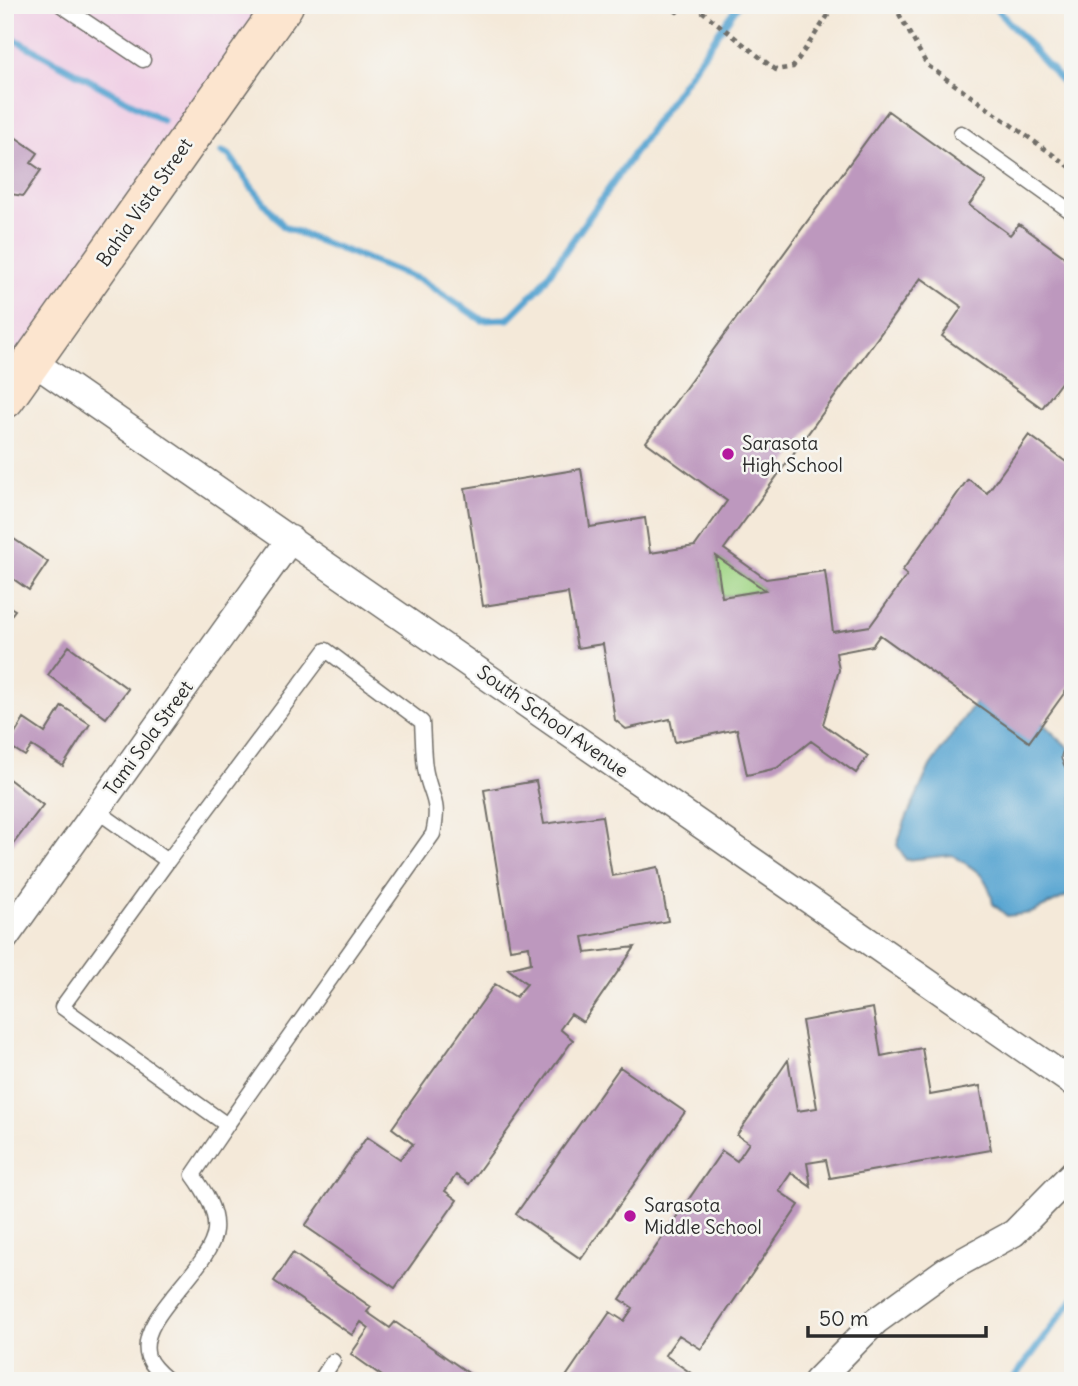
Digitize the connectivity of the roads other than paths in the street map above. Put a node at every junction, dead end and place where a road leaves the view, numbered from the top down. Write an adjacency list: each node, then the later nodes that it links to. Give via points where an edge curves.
1 (61, 5): 3 (lane)
2 (284, 5): 6 (street, Bahia Vista Street)
3 (143, 60)
4 (961, 133): 5 (lane)
5 (1073, 213)
6 (32, 361): 7 (street, Bahia Vista Street); 8 (street, South School Avenue)
7 (5, 399)
8 (291, 539): 11 (street, Tami Sola Street); 14 (street, South School Avenue)
9 (1073, 747): 10 (lane, via 1069,757)
10 (1073, 766)
11 (96, 810): 12 (lane); 13 (street, Tami Sola Street)
12 (168, 861): 15 (lane, via 62,1007); 15 (lane, via 326,650 422,722 426,770 438,813 433,834)
13 (5, 938)
14 (1073, 1083)
15 (227, 1125): 18 (lane, via 193,1175 213,1212 216,1229 210,1247 158,1317 147,1345 153,1366)
16 (1073, 1173): 20 (street, via 1014,1233 945,1271 876,1321)
17 (333, 1361): 19 (lane)
18 (169, 1381)
19 (320, 1381)
20 (817, 1381)

